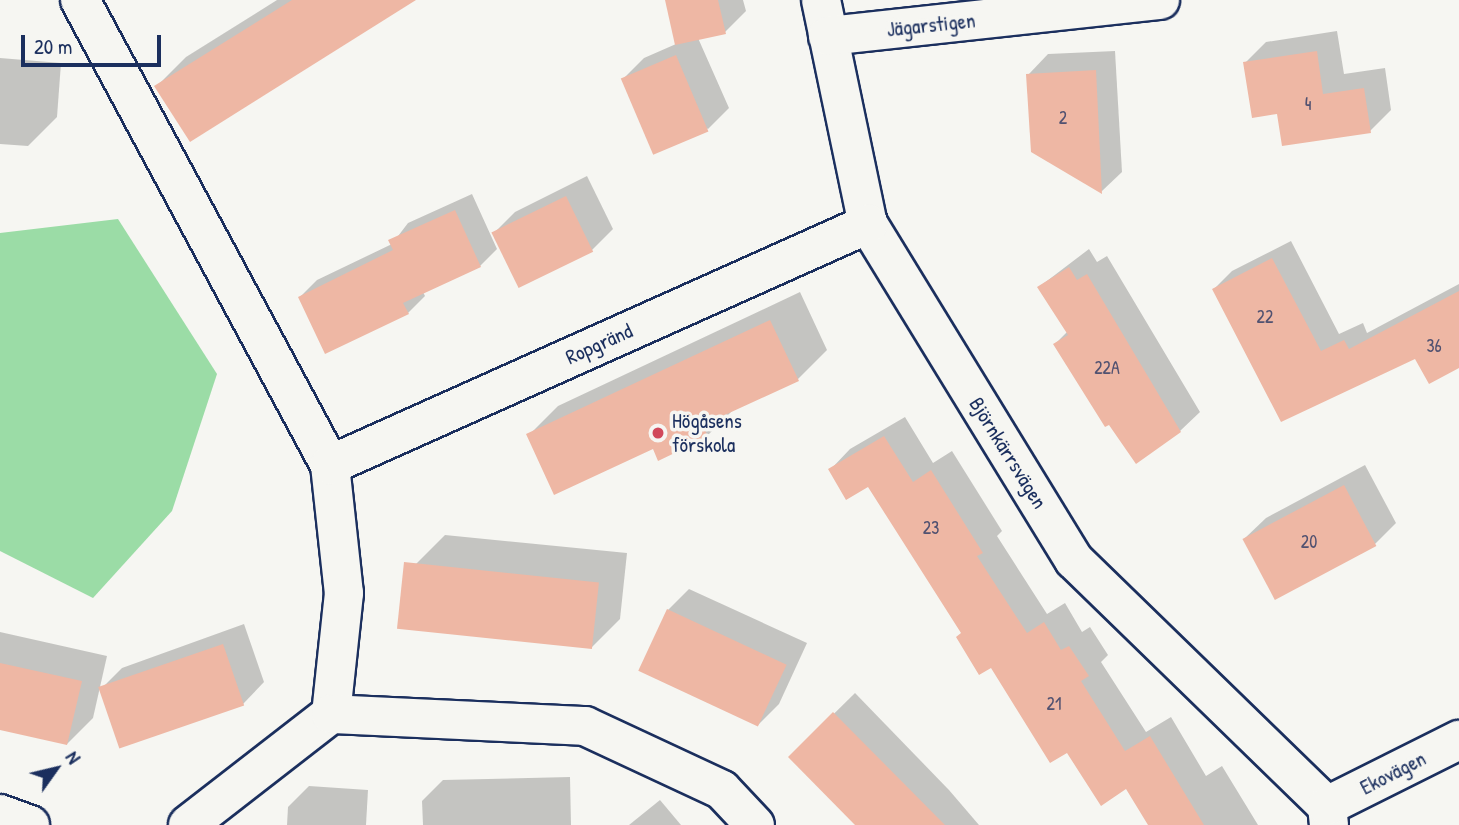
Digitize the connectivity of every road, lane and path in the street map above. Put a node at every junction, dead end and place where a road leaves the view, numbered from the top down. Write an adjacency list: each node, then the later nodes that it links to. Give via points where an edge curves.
1 (80, 0): 5 (street)
2 (1160, 0): 3 (street, Jägarstigen)
3 (824, 18): 4 (street, Björnkärrsvägen)
4 (868, 224): 5 (street, Ropgränd); 9 (street, Björnkärrsvägen, via 1074,560)
5 (330, 465): 6 (street, via 344,593)
6 (331, 714): 11 (street); 12 (street, via 585,726 722,790)
7 (1459, 740): 9 (street, Ekovägen)
8 (0, 814): 10 (street)
9 (1328, 816)
10 (30, 825)
11 (188, 825)
12 (755, 825)

